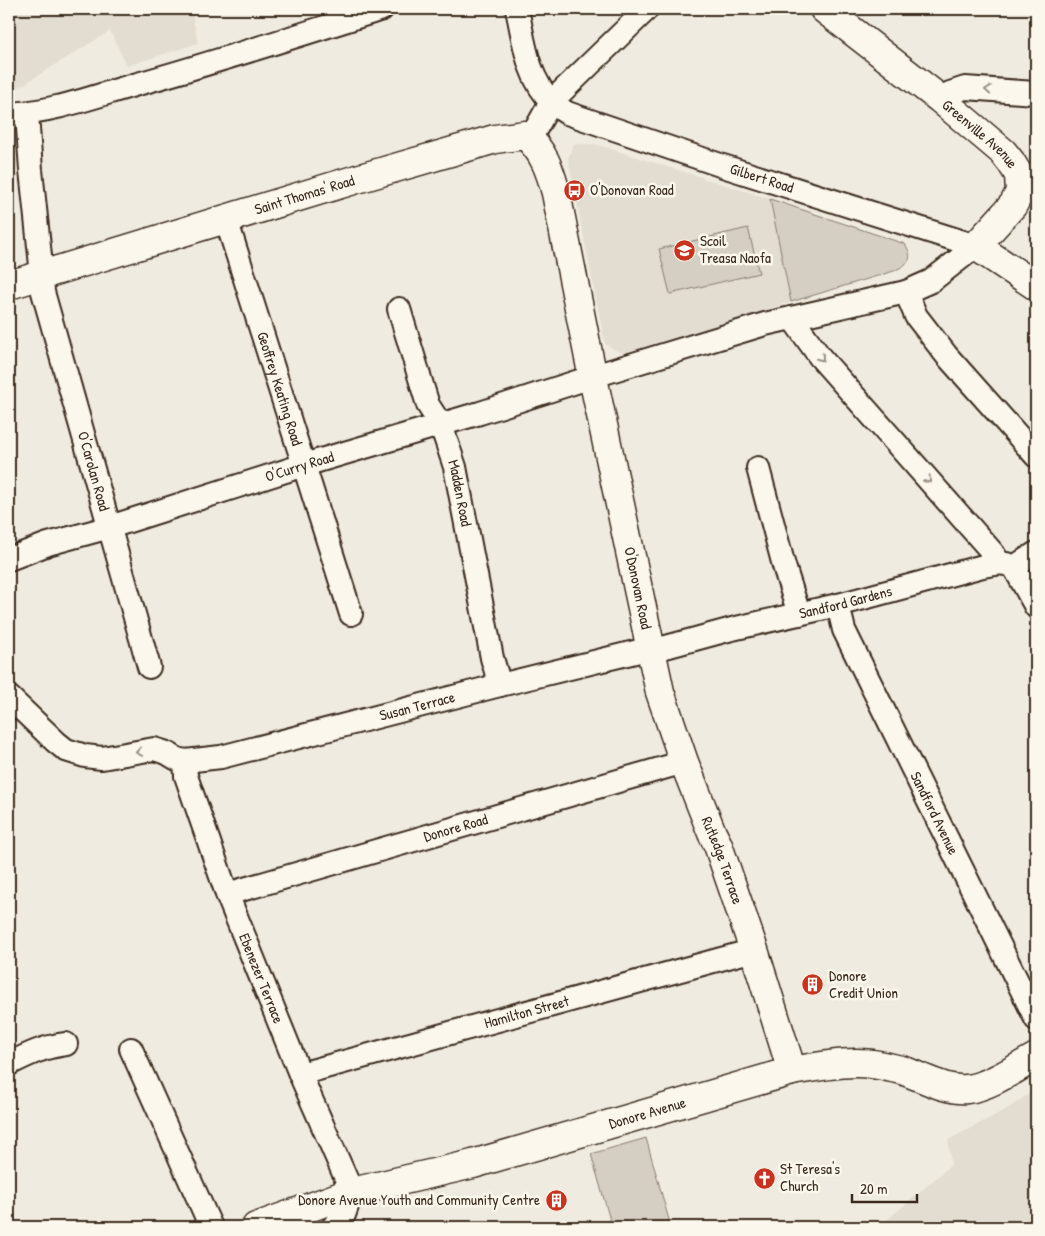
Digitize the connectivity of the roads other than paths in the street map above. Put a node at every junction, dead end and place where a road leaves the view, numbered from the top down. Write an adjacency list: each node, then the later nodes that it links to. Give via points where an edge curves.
1 (382, 9): 8 (street, via 61,108)
2 (518, 9): 7 (street, via 531,72)
3 (647, 9): 7 (street)
4 (824, 9): 6 (street, Greenville Avenue)
5 (1036, 93): 6 (street, one-way to 6, via 964,88)
6 (940, 99): 11 (street, Greenville Avenue, via 1003,152 1018,175 1020,192 1014,205)
7 (551, 102): 9 (street); 11 (street, Gilbert Road, via 586,120)
8 (18, 114): 12 (street, via 31,170)
9 (530, 139): 10 (street, Saint Thomas' Road, via 525,135 495,139); 18 (street, O'Donovan Road, via 543,154 556,193)
10 (226, 219): 12 (street, Saint Thomas' Road); 21 (street, Geoffrey Keating Road)
11 (976, 246): 14 (street); 15 (street, Greenville Avenue, via 931,281)
12 (42, 275): 13 (street, Saint Thomas' Road); 23 (street, O'Carolan Road, via 43,292)
13 (9, 285)
14 (1036, 286)
15 (906, 292): 17 (street, Greenville Avenue); 20 (street, via 916,316 947,356)
16 (399, 309): 19 (street, Madden Road, via 428,405)
17 (792, 318): 18 (street, O'Curry Road); 26 (street, one-way to 26, via 820,357)
18 (593, 378): 19 (street, O'Curry Road); 31 (street, O'Donovan Road)
19 (441, 425): 21 (street, O'Curry Road); 33 (street, Madden Road, via 455,467)
20 (1036, 456)
21 (304, 466): 23 (street, O'Curry Road); 29 (street, Geoffrey Keating Road)
22 (758, 468): 30 (street)
23 (110, 527): 25 (street, O'Curry Road, via 48,544); 32 (street, O'Carolan Road)
24 (1036, 553): 26 (street, Sandford Gardens)
25 (9, 560)
26 (1007, 565): 27 (street, Sandford Gardens, via 983,566); 28 (street)
27 (838, 605): 30 (street, Sandford Gardens); 39 (street, Sandford Avenue, via 844,630)
28 (1036, 607)
29 (351, 614)
30 (798, 614): 31 (street, Sandford Gardens)
31 (650, 650): 33 (street, Susan Terrace); 36 (street, Rutledge Terrace, via 660,692)
32 (149, 667)
33 (500, 685): 35 (street, Susan Terrace, via 221,758)
34 (9, 697): 35 (street, one-way to 34, via 154,749 102,758 66,750)
35 (185, 761): 37 (street, Ebenezer Terrace, via 186,776)
36 (684, 762): 37 (street, Donore Road); 38 (street, Rutledge Terrace, via 718,845)
37 (227, 894): 45 (street, Ebenezer Terrace)
38 (754, 950): 44 (street, Rutledge Terrace); 45 (street, Hamilton Street)
39 (1036, 1019)
40 (66, 1044): 43 (street, via 34,1052)
41 (131, 1049): 47 (street)
42 (1036, 1057): 44 (street, Donore Avenue, via 1008,1074 967,1089 946,1087 881,1065 832,1064)
43 (9, 1064)
44 (792, 1071): 46 (street, Donore Avenue, via 473,1164)
45 (300, 1074): 46 (street, Ebenezer Terrace)
46 (352, 1192): 48 (street, Donore Avenue); 49 (street, via 344,1216)
47 (211, 1227)
48 (256, 1227)
49 (333, 1227)

